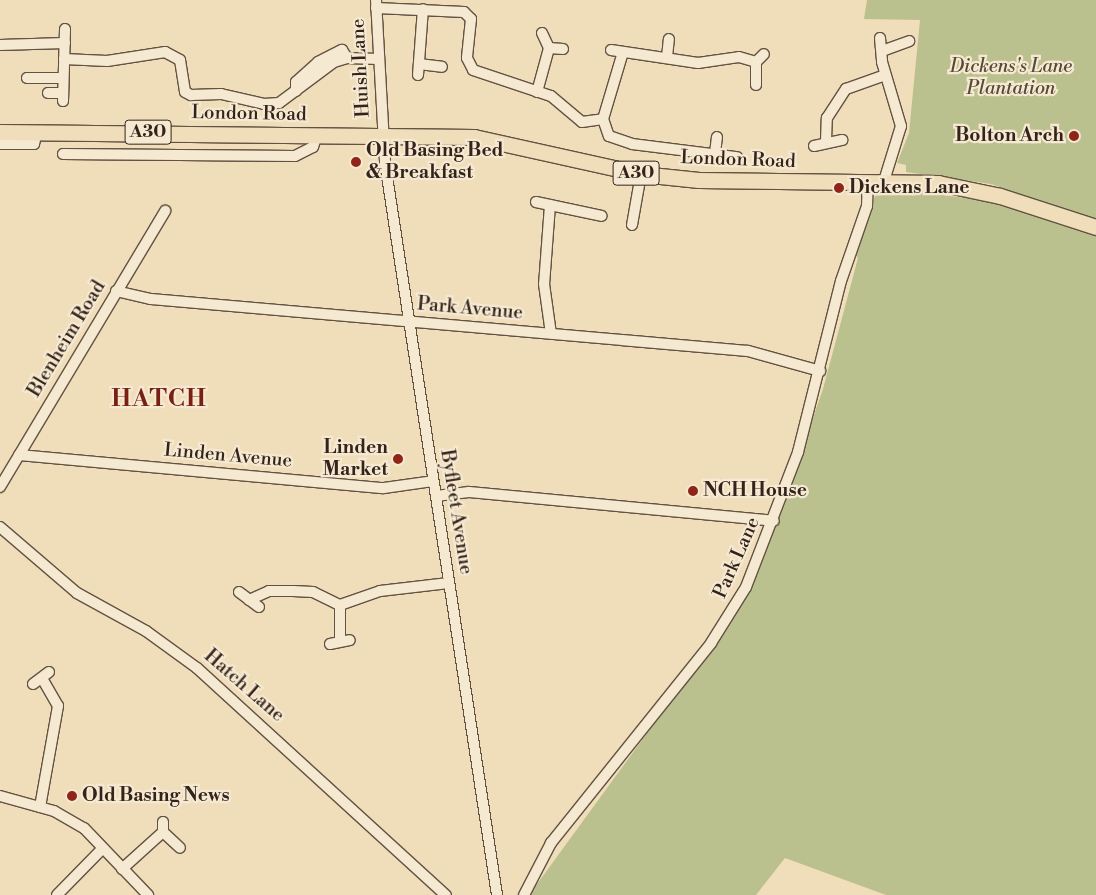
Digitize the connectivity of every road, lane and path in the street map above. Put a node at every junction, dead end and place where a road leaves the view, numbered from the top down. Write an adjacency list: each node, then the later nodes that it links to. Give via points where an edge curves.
1 (376, 4): 2 (street); 18 (street, Huish Lane)
2 (423, 9): 20 (street); 27 (street, via 469,15 469,67)
3 (65, 28): 8 (street)
4 (542, 33): 10 (street)
5 (880, 38): 13 (street)
6 (669, 39): 16 (street)
7 (909, 41): 13 (street)
8 (64, 43): 9 (street); 17 (street)
9 (0, 45)
10 (549, 48): 11 (street); 27 (street)
11 (563, 49)
12 (611, 50): 14 (street)
13 (882, 51): 22 (street)
14 (623, 52): 16 (street); 29 (street)
15 (764, 54): 19 (street)
16 (667, 57): 19 (street, via 698,63 739,57)
17 (64, 59): 18 (street, via 107,61 165,52 180,60 186,92 191,95 221,94 279,103 322,69 347,58); 25 (street)
18 (379, 59): 32 (street, Huish Lane)
19 (756, 62): 26 (street)
20 (419, 64): 21 (street); 23 (street)
21 (442, 67)
22 (885, 75): 36 (street, via 846,89 827,118); 44 (street, via 901,126)
23 (418, 76)
24 (28, 78): 25 (street)
25 (64, 78): 28 (street, via 63,97)
26 (756, 85)
27 (537, 92): 29 (street, via 561,103 577,120)
28 (48, 93)
29 (603, 120): 39 (street, via 608,136 616,140)
30 (0, 132): 31 (main road, London Road / A30)
31 (37, 132): 33 (main road, London Road / A30); 37 (street, via 34,144)
32 (382, 135): 33 (main road, London Road / A30); 42 (main road, London Road / A30, via 481,138); 54 (street, Byfleet Avenue)
33 (317, 136): 40 (street, London Road, via 313,147 295,156)
34 (717, 138): 39 (street)
35 (842, 140): 36 (street)
36 (826, 141): 38 (street)
37 (0, 144)
38 (814, 146)
39 (715, 153): 41 (street)
40 (63, 154)
41 (737, 157)
42 (641, 174): 43 (main road, London Road / A30, via 737,183); 51 (street)
43 (868, 181): 44 (main road, London Road / A30); 56 (street, Park Lane, via 866,206 840,282)
44 (884, 181): 52 (main road, London Road / A30, via 967,188)
45 (536, 202): 46 (street)
46 (550, 205): 48 (street); 55 (street, via 544,284)
47 (165, 211): 53 (street, Blenheim Road)
48 (587, 213): 49 (street); 50 (street)
49 (602, 216)
50 (585, 224)
51 (633, 225)
52 (1096, 227)
53 (116, 292): 54 (street, Park Avenue, via 151,299); 57 (street, Blenheim Road)
54 (410, 321): 55 (street, Park Avenue); 58 (street, Byfleet Avenue)
55 (551, 334): 56 (street, Park Avenue, via 748,351)
56 (820, 371): 61 (street, Park Lane)
57 (19, 454): 58 (street, Linden Avenue, via 384,488); 59 (street, Blenheim Road)
58 (433, 481): 60 (street, Byfleet Avenue)
59 (0, 486)
60 (436, 496): 61 (street, via 469,492); 63 (street, Byfleet Avenue)
61 (774, 521): 79 (street, Park Lane, via 731,614 551,843)
62 (0, 527): 77 (street, Hatch Lane, via 77,592 146,631 197,668)
63 (449, 582): 66 (street, via 380,591); 78 (street, Byfleet Avenue)
64 (239, 592): 65 (street)
65 (249, 600): 66 (street, via 269,591 303,592); 67 (street)
66 (340, 605): 68 (street)
67 (259, 608)
68 (340, 641)
69 (41, 678): 71 (street, via 58,706)
70 (0, 796): 71 (street)
71 (40, 807): 73 (street, via 84,828)
72 (180, 848): 74 (street, via 163,827)
73 (102, 849): 74 (street); 75 (street)
74 (122, 869): 76 (street)
75 (57, 895)
76 (148, 895)
77 (446, 895)
78 (497, 895)
79 (524, 895)

